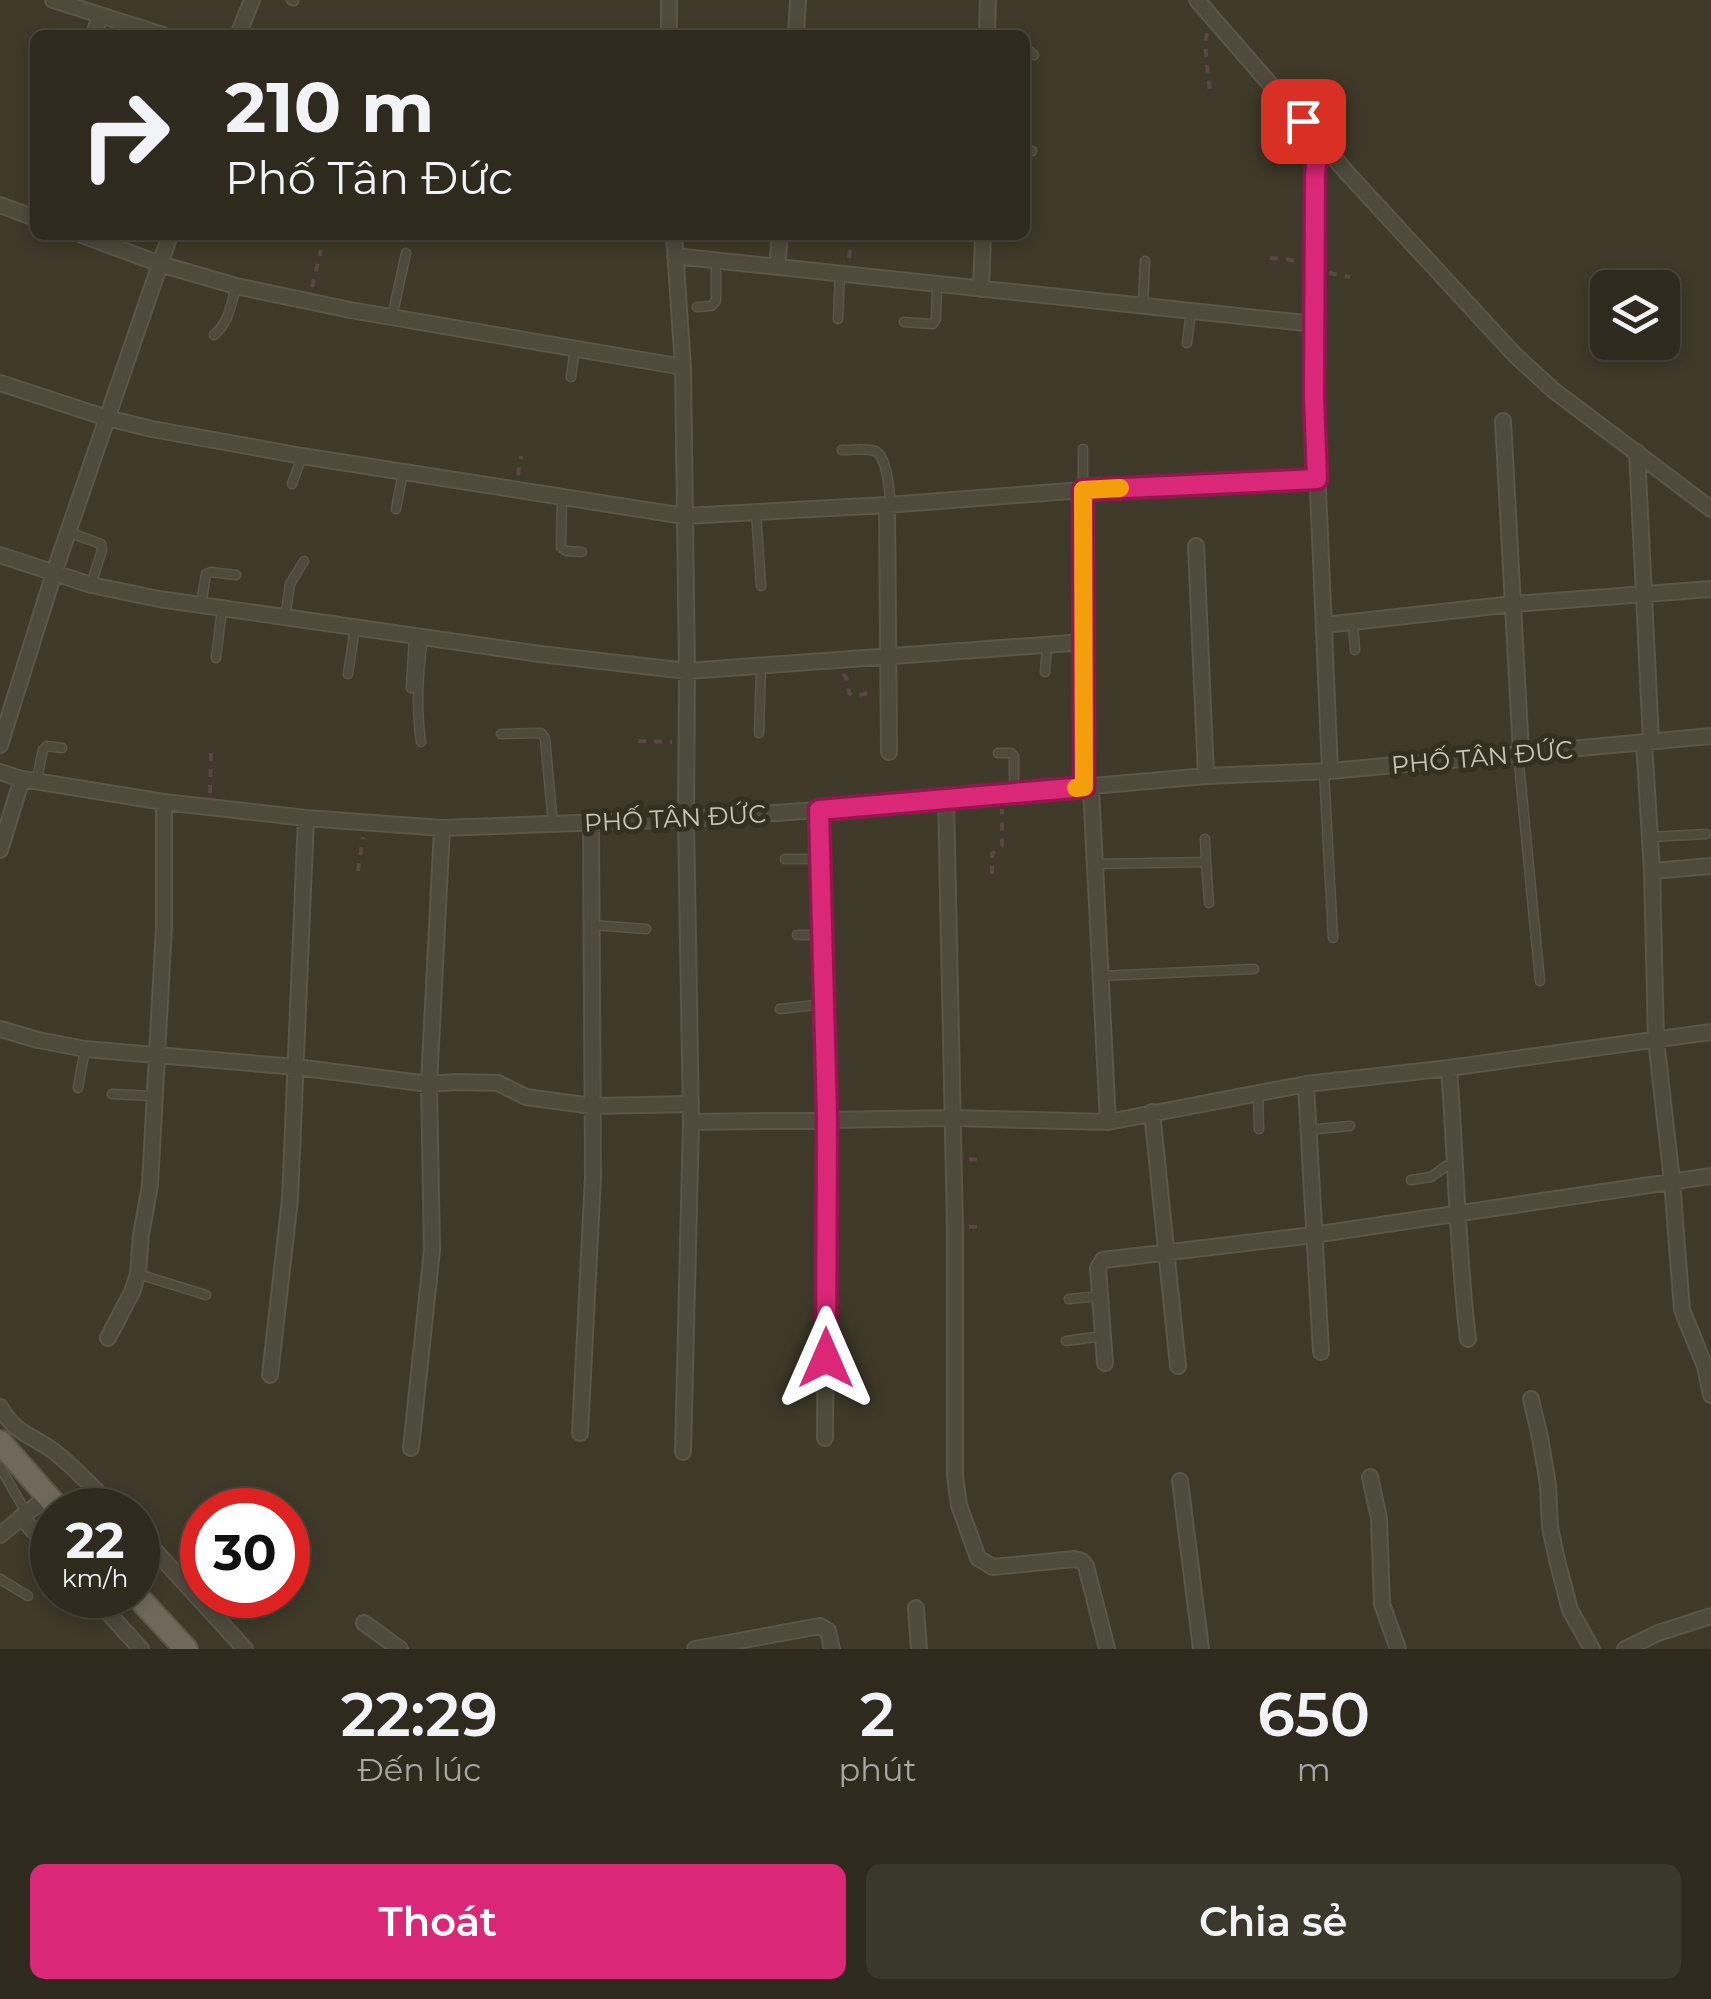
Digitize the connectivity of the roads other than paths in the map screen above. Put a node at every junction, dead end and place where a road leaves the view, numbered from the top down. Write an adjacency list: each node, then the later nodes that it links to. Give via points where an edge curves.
1 (53, 0): 7 (street)
2 (252, 0): 10 (street)
3 (669, 0): 11 (street)
4 (798, 0): 12 (street)
5 (988, 0): 13 (street)
6 (1197, 0): 16 (street)
7 (100, 15): 8 (street); 9 (street)
8 (96, 30)
9 (146, 30)
10 (240, 30)
11 (669, 30)
12 (796, 30)
13 (987, 30)
14 (1030, 51): 15 (lane)
15 (1034, 55)
16 (1323, 144): 40 (street, via 1315,175); 51 (street, via 1514,354)
17 (0, 205): 18 (street)
18 (30, 216)
19 (95, 240): 28 (street)
20 (168, 240): 28 (street)
21 (674, 240): 25 (street)
22 (780, 240): 29 (street)
23 (983, 240): 33 (street)
24 (406, 254): 37 (lane)
25 (675, 256): 26 (street); 44 (street)
26 (716, 259): 29 (street); 35 (lane, via 716,301)
27 (1144, 261): 34 (lane)
28 (160, 264): 32 (street); 47 (street)
29 (777, 266): 30 (street)
30 (843, 272): 31 (street); 38 (lane)
31 (936, 283): 33 (street); 39 (lane, via 933,324)
32 (236, 286): 37 (street); 41 (lane, via 229,316)
33 (981, 289): 34 (street)
34 (1142, 306): 36 (street)
35 (697, 307)
36 (1191, 311): 40 (street); 42 (lane)
37 (392, 317): 43 (street)
38 (838, 319)
39 (904, 322)
40 (1315, 324): 54 (street)
41 (214, 336)
42 (1187, 343)
43 (575, 348): 44 (street); 45 (lane)
44 (683, 367): 62 (street)
45 (571, 377)
46 (0, 382): 47 (street)
47 (107, 418): 52 (street); 63 (street)
48 (1503, 421): 74 (street)
49 (1083, 449): 56 (lane)
50 (842, 450): 58 (lane, via 881,456)
51 (1637, 452): 60 (street); 73 (street)
52 (302, 456): 53 (street); 55 (lane)
53 (403, 472): 57 (street); 59 (lane)
54 (1317, 479): 56 (street); 79 (street)
55 (292, 484)
56 (1083, 490): 58 (street); 82 (street)
57 (562, 497): 62 (street); 65 (lane, via 561,546)
58 (889, 505): 61 (street); 85 (street)
59 (396, 509)
60 (1711, 509)
61 (756, 512): 62 (street); 71 (lane)
62 (684, 516): 88 (street)
63 (68, 532): 68 (street); 70 (lane, via 100,544)
64 (1196, 546): 104 (street)
65 (582, 552)
66 (0, 555): 68 (street)
67 (304, 561): 77 (lane, via 290,584)
68 (54, 573): 70 (street); 97 (street)
69 (236, 575): 75 (lane, via 206,574)
70 (90, 585): 75 (street)
71 (761, 586)
72 (1711, 589): 73 (street)
73 (1644, 594): 74 (street); 96 (street)
74 (1513, 604): 78 (street); 101 (street)
75 (201, 605): 76 (street)
76 (222, 608): 77 (street); 86 (lane)
77 (284, 618): 80 (street)
78 (1353, 622): 79 (street); 84 (lane)
79 (1325, 625): 102 (street)
80 (355, 628): 81 (street); 90 (lane)
81 (419, 637): 88 (street); 91 (lane); 95 (lane)
82 (1085, 642): 83 (street); 106 (street)
83 (1047, 645): 85 (street); 89 (lane)
84 (1354, 650)
85 (888, 657): 87 (street); 99 (street)
86 (216, 658)
87 (761, 666): 88 (street); 92 (lane)
88 (688, 671): 112 (street)
89 (1046, 672)
90 (348, 674)
91 (411, 688)
92 (759, 732)
93 (501, 734): 114 (lane, via 541,732 545,738)
94 (1711, 736): 96 (street, PHỐ TÂN ĐỨC)
95 (421, 742)
96 (1648, 742): 101 (street, PHỐ TÂN ĐỨC); 117 (street)
97 (0, 744)
98 (62, 748): 105 (lane, via 47,746)
99 (889, 752)
100 (998, 753): 107 (lane, via 1014,756)
101 (1519, 754): 102 (street, PHỐ TÂN ĐỨC); 134 (lane)
102 (1327, 771): 104 (street, PHỐ TÂN ĐỨC); 131 (lane)
103 (0, 772): 105 (street, PHỐ TÂN ĐỨC)
104 (1206, 776): 106 (street, PHỐ TÂN ĐỨC)
105 (29, 780): 109 (street, PHỐ TÂN ĐỨC); 119 (street)
106 (1087, 787): 107 (street, PHỐ TÂN ĐỨC); 123 (street)
107 (1008, 794): 108 (street, PHỐ TÂN ĐỨC)
108 (946, 800): 110 (street, PHỐ TÂN ĐỨC); 154 (street)
109 (164, 802): 111 (street, PHỐ TÂN ĐỨC); 141 (street)
110 (819, 810): 112 (street, PHỐ TÂN ĐỨC); 121 (street)
111 (306, 818): 115 (street, PHỐ TÂN ĐỨC); 142 (street)
112 (686, 819): 113 (street, PHỐ TÂN ĐỨC); 150 (street)
113 (590, 822): 114 (street, PHỐ TÂN ĐỨC); 127 (street)
114 (553, 824): 115 (street, PHỐ TÂN ĐỨC)
115 (442, 828): 144 (street)
116 (1706, 834): 117 (lane)
117 (1650, 837): 125 (street)
118 (1205, 839): 122 (lane)
119 (0, 850)
120 (785, 860): 121 (lane)
121 (820, 860): 130 (street)
122 (1206, 862): 123 (lane); 126 (lane)
123 (1096, 864): 133 (street)
124 (1711, 866): 125 (street)
125 (1652, 870): 139 (street)
126 (1209, 903)
127 (593, 925): 128 (lane); 151 (street)
128 (646, 928)
129 (796, 935): 130 (lane)
130 (822, 935): 135 (street)
131 (1332, 938)
132 (1254, 969): 133 (lane)
133 (1101, 976): 156 (street)
134 (1540, 980)
135 (824, 1004): 136 (lane); 153 (street)
136 (780, 1009)
137 (0, 1029): 140 (street)
138 (1711, 1032): 139 (street)
139 (1656, 1040): 143 (street); 163 (street)
140 (84, 1048): 141 (street); 146 (lane)
141 (157, 1054): 142 (street); 149 (street)
142 (296, 1067): 144 (street); 178 (street, via 290,1199)
143 (1449, 1068): 145 (street); 160 (street)
144 (429, 1084): 151 (street, via 498,1083 526,1097); 185 (street, via 432,1250)
145 (1306, 1084): 147 (street); 159 (street)
146 (78, 1088)
147 (1258, 1093): 152 (street); 158 (lane)
148 (112, 1094): 149 (lane)
149 (154, 1096): 167 (street)
150 (691, 1104): 151 (street); 155 (street)
151 (592, 1106): 183 (street)
152 (1152, 1112): 156 (street); 166 (street)
153 (827, 1118): 154 (street); 155 (street); 184 (street)
154 (953, 1118): 156 (street); 213 (street, via 959,1505 986,1564 1082,1561)
155 (692, 1122): 186 (street)
156 (1108, 1122)
157 (1350, 1126): 159 (lane)
158 (1260, 1129)
159 (1307, 1130): 165 (street)
160 (1457, 1163): 162 (lane); 164 (street)
161 (1711, 1176): 163 (street)
162 (1411, 1180)
163 (1672, 1181): 164 (street); 179 (street, via 1682,1310)
164 (1458, 1212): 165 (street); 173 (street)
165 (1313, 1235): 166 (street); 175 (street)
166 (1168, 1254): 169 (street, via 1104,1260 1098,1268); 177 (street)
167 (138, 1274): 168 (lane); 172 (street)
168 (206, 1296)
169 (1100, 1296): 170 (lane); 171 (street)
170 (1069, 1298)
171 (1103, 1336): 174 (lane); 176 (street)
172 (108, 1338)
173 (1468, 1339)
174 (1066, 1341)
175 (1321, 1352)
176 (1105, 1363)
177 (1178, 1366)
178 (270, 1374)
179 (1711, 1395)
180 (1530, 1399): 216 (street, via 1557,1560 1570,1610)
181 (0, 1407): 182 (street)
182 (3, 1433): 190 (main road); 191 (street, via 51,1449)
183 (580, 1433)
184 (826, 1438)
185 (411, 1448)
186 (683, 1452)
187 (0, 1468): 193 (lane)
188 (1370, 1477): 215 (street, via 1379,1518 1382,1604)
189 (1180, 1480): 214 (street)
190 (43, 1488)
191 (94, 1488)
192 (30, 1513): 193 (street)
193 (24, 1515): 194 (street); 195 (street)
194 (30, 1523)
195 (0, 1536)
196 (160, 1556): 204 (street)
197 (0, 1579): 198 (lane)
198 (28, 1596)
199 (916, 1608): 212 (street)
200 (1711, 1616): 217 (street)
201 (113, 1618): 205 (street)
202 (157, 1618): 206 (main road)
203 (364, 1624): 209 (street)
204 (224, 1625): 207 (street); 208 (street)
205 (141, 1649)
206 (186, 1649)
207 (230, 1649)
208 (245, 1649)
209 (400, 1649)
210 (695, 1649): 211 (street, via 820,1626)
211 (832, 1649)
212 (918, 1649)
213 (1107, 1649)
214 (1201, 1649)
215 (1398, 1649)
216 (1592, 1649)
217 (1625, 1649)

